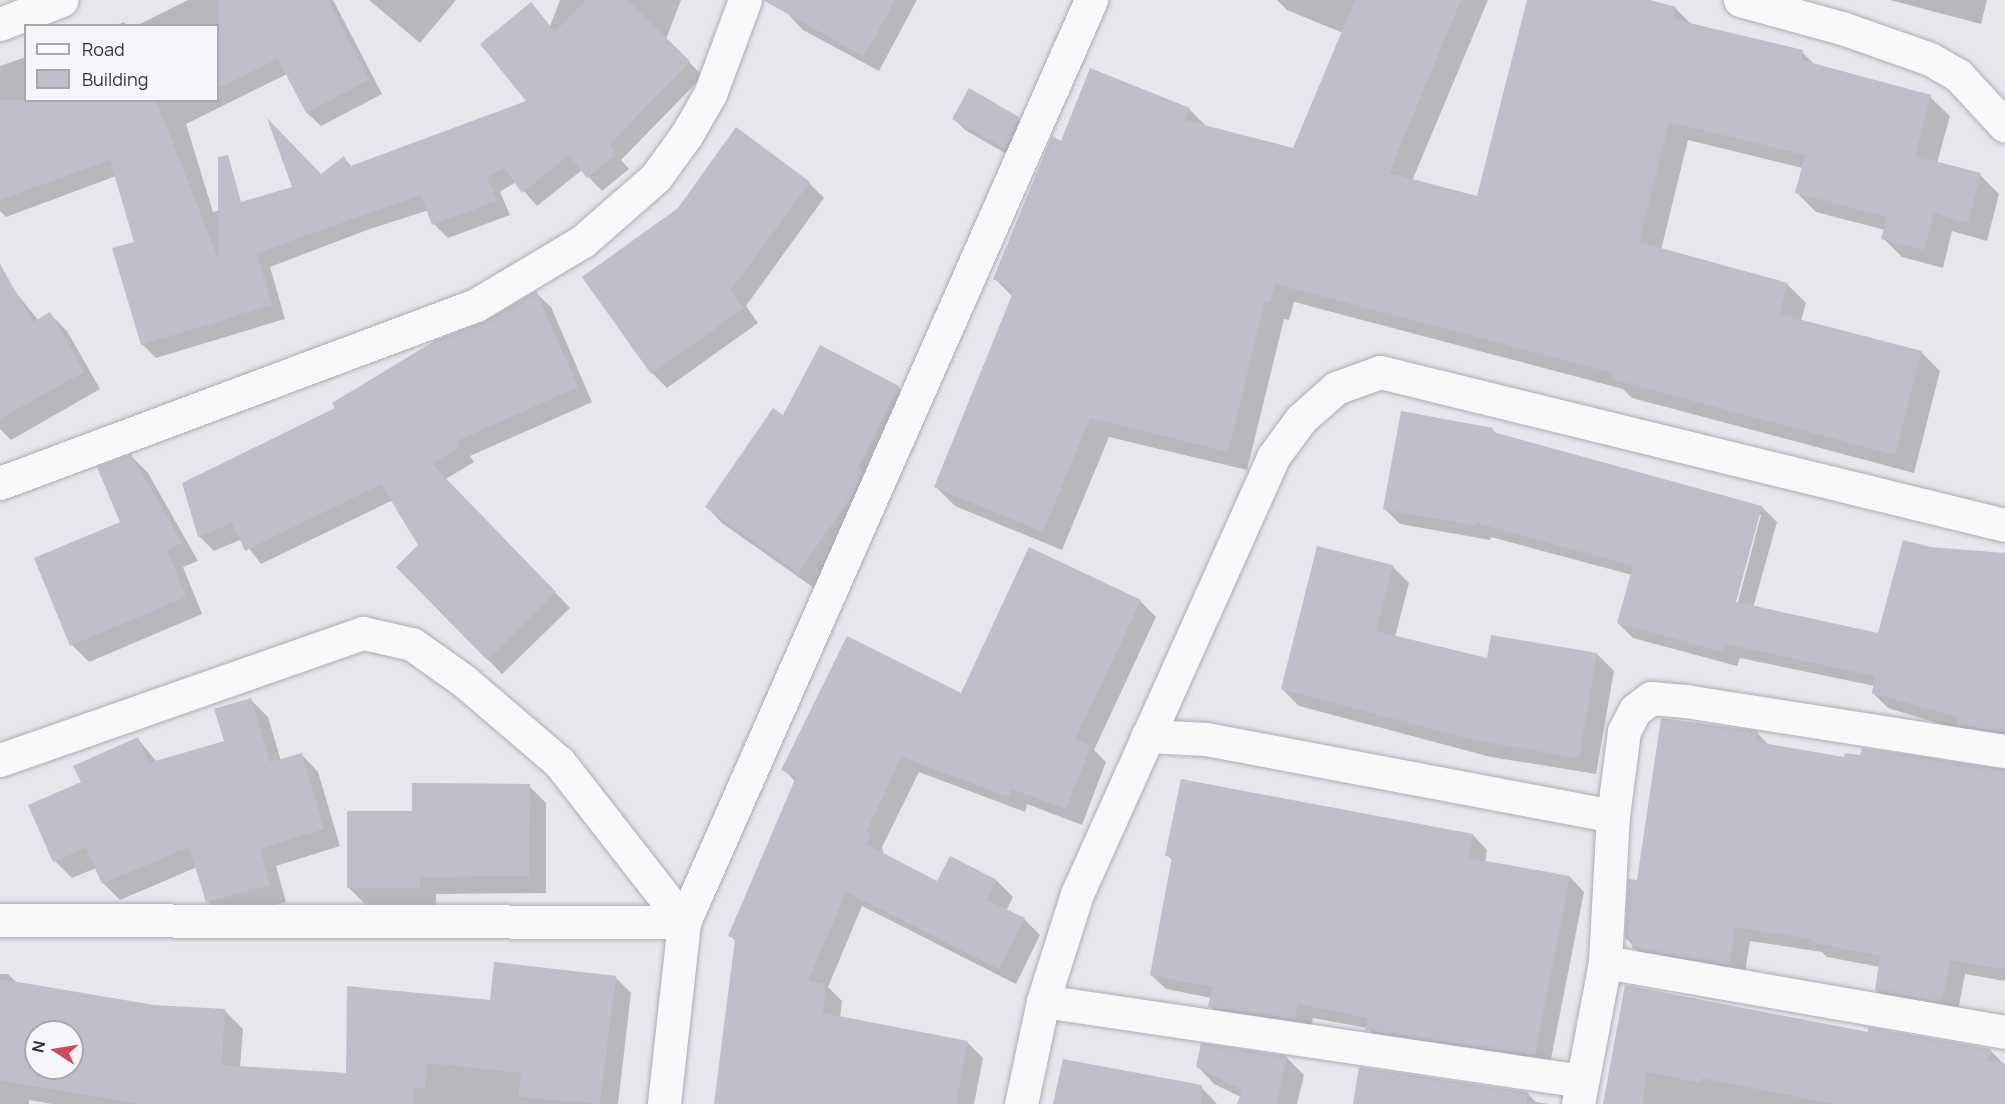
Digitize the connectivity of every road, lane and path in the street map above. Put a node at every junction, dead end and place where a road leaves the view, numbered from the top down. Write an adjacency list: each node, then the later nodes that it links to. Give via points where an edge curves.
1 (62, 0): 5 (street)
2 (745, 0): 7 (street, via 710,94 687,134 656,177 583,241 476,305)
3 (1091, 0): 14 (street, via 980,260)
4 (1740, 0): 6 (street, via 1842,28 1930,59 1958,75)
5 (0, 24)
6 (2005, 126)
7 (0, 483)
8 (2005, 525): 9 (street, via 1380,372 1336,388 1301,419 1273,457)
9 (1147, 736): 12 (street, via 1206,739); 16 (street, via 1077,894)
10 (2005, 751): 12 (street, via 1652,698 1635,710 1624,730)
11 (0, 760): 14 (street, via 363,633 383,637 412,644 464,681 560,762)
12 (1613, 816): 15 (street)
13 (0, 920): 14 (street)
14 (684, 922): 19 (street)
15 (1605, 962): 17 (street); 18 (street)
16 (1043, 1001): 18 (street); 20 (street)
17 (2005, 1032)
18 (1580, 1092)
19 (664, 1104)
20 (1021, 1104)

